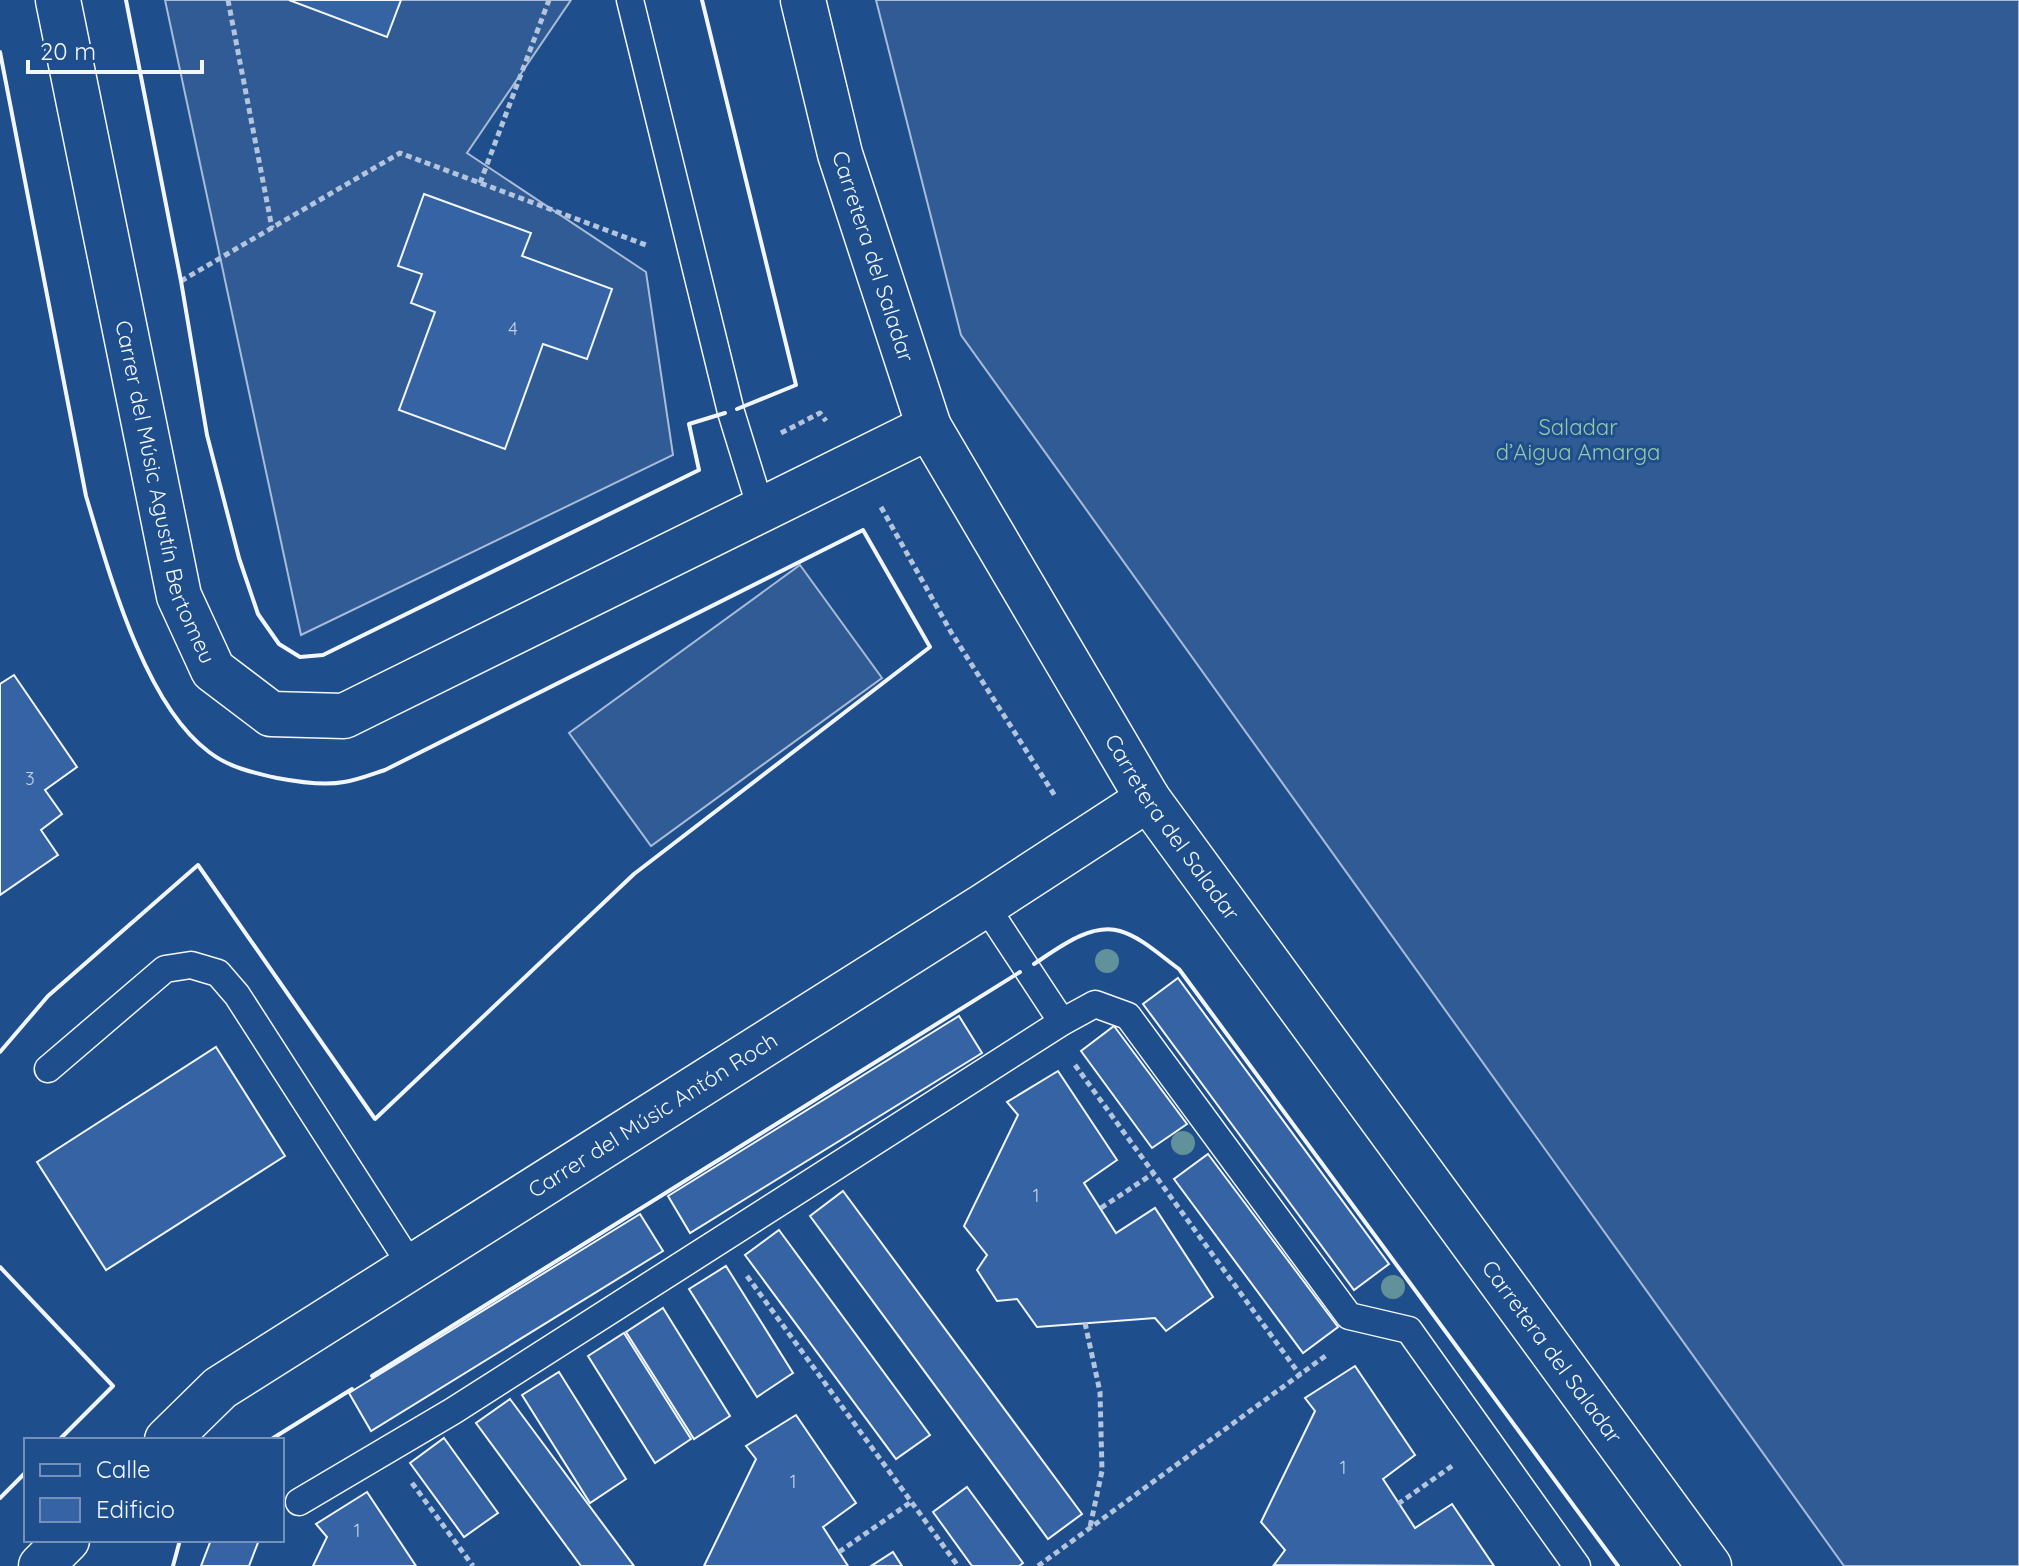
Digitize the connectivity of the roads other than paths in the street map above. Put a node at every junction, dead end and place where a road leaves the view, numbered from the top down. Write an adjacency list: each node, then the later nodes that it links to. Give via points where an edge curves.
1 (58, 0): 5 (street, Carrer del Músic Agustín Bertomeu, via 179,596 213,670 271,714 344,716)
2 (630, 0): 5 (lane, via 731,412)
3 (803, 0): 4 (street, Carretera del Saladar, via 840,154)
4 (929, 427): 5 (street, Carrer del Músic Agustín Bertomeu); 6 (street, Carretera del Saladar)
5 (761, 509)
6 (1148, 799): 7 (street, Carrer del Músic Antón Roch); 16 (street, Carretera del Saladar)
7 (985, 905): 8 (lane); 10 (street, Carrer del Músic Antón Roch)
8 (1056, 1026): 12 (lane); 15 (lane, via 1095,1004 1128,1016 1349,1316 1409,1330)
9 (48, 1069): 10 (lane, via 165,969 191,965 218,973)
10 (412, 1267): 11 (street, Carrer del Músic Antón Roch, via 220,1388)
11 (169, 1438)
12 (299, 1502)
13 (65, 1542): 14 (street)
14 (41, 1566)
15 (1577, 1566)
16 (1709, 1566)

